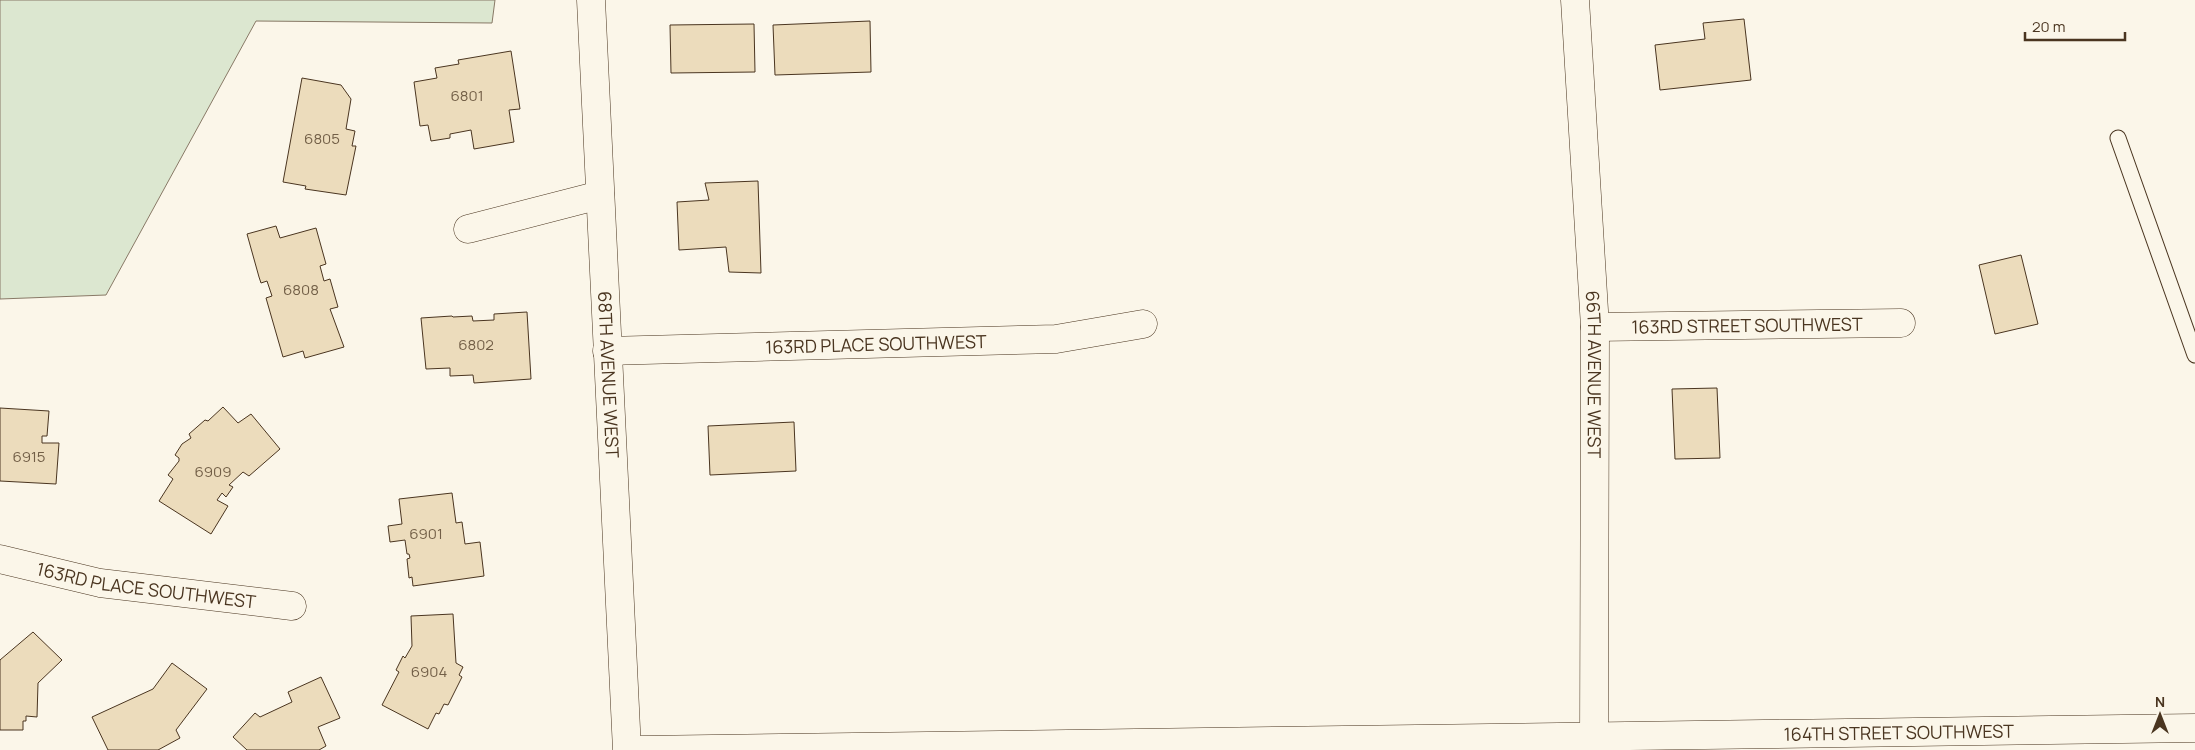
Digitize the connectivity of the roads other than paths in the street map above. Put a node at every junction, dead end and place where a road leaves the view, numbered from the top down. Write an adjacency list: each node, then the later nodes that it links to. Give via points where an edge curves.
1 (591, 0): 4 (street, 68TH AVENUE WEST)
2 (1575, 0): 8 (street, 66TH AVENUE WEST)
3 (2118, 138): 10 (lane)
4 (600, 195): 5 (street); 9 (street, 68TH AVENUE WEST)
5 (468, 229)
6 (1143, 324): 9 (street, 163RD PLACE SOUTHWEST, via 1056,339)
7 (1901, 324): 8 (street, 163RD STREET SOUTHWEST)
8 (1594, 327): 15 (street, 66TH AVENUE WEST)
9 (607, 351): 16 (street, 68TH AVENUE WEST)
10 (2195, 355)
11 (0, 559): 12 (street, 163RD PLACE SOUTHWEST, via 100,583)
12 (292, 606)
13 (2195, 728): 14 (street, 164TH STREET SOUTHWEST)
14 (2104, 740): 15 (street, 164TH STREET SOUTHWEST)
15 (1595, 744): 17 (street, 164TH STREET SOUTHWEST)
16 (627, 750)
17 (641, 750)

